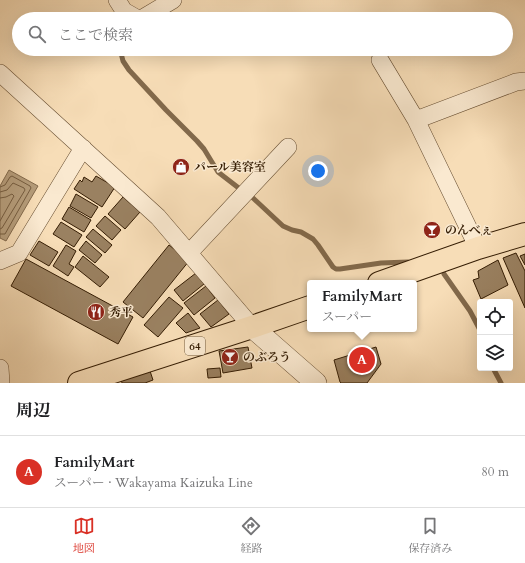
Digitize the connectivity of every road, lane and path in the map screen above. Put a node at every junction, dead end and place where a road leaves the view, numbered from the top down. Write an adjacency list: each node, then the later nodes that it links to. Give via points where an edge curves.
1 (117, 0): 3 (street)
2 (173, 0): 4 (street)
3 (126, 12)
4 (152, 12)
5 (380, 60): 8 (street)
6 (0, 73): 10 (street)
7 (525, 81): 8 (street, via 516,82)
8 (416, 120): 12 (street)
9 (288, 147): 13 (street)
10 (83, 148): 13 (street, via 158,217); 14 (street, via 19,253)
11 (525, 234): 12 (main road)
12 (478, 248): 15 (main road)
13 (189, 253): 17 (street)
14 (0, 261)
15 (387, 280)
16 (307, 308): 17 (main road, 64)
17 (252, 327): 20 (main road, 64); 21 (street)
18 (0, 368): 19 (street)
19 (1, 383)
20 (79, 383)
21 (316, 383)

